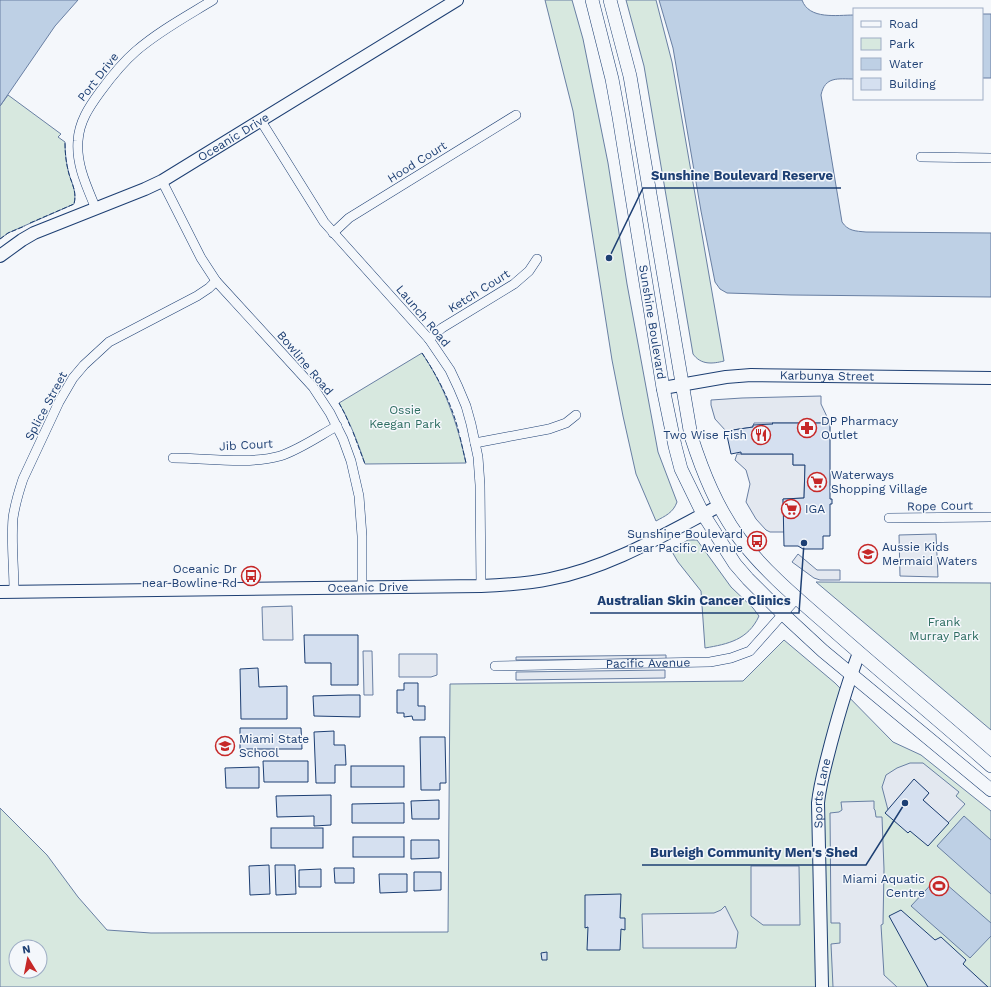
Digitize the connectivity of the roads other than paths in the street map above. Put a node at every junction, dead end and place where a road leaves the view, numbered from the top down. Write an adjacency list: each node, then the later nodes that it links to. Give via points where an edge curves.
1 (213, 0): 10 (street, Port Drive, via 137,50 115,72 87,111 79,130 78,151 81,171)
2 (457, 0): 6 (street, Oceanic Drive)
3 (592, 0): 18 (main road, Sunshine Boulevard, via 619,116)
4 (610, 0): 17 (main road, Sunshine Boulevard, via 630,76)
5 (516, 115): 11 (street, Hood Court, via 349,218)
6 (261, 121): 9 (street, Oceanic Drive); 11 (street, Launch Road)
7 (921, 158): 8 (street)
8 (991, 158)
9 (162, 181): 10 (street, Oceanic Drive); 14 (street, Bowline Road, via 201,258)
10 (96, 209): 12 (street, Oceanic Drive, via 34,233)
11 (333, 233): 15 (street, Launch Road)
12 (0, 256)
13 (537, 259): 15 (street, Ketch Court, via 518,281 442,328)
14 (216, 281): 20 (street, Bowline Road, via 304,376); 30 (street, Splice Street, via 197,296 109,342 84,365 69,384 19,492 13,517)
15 (429, 339): 21 (street, Launch Road, via 458,387)
16 (991, 378): 17 (street, Karbunya Street, via 751,375)
17 (682, 384): 18 (street, Karbunya Street); 23 (main road, Sunshine Boulevard, via 694,444)
18 (663, 388): 24 (main road, Sunshine Boulevard, via 681,469)
19 (576, 415): 21 (street, via 554,428)
20 (337, 426): 22 (street, Jib Court, via 280,456 228,460); 28 (street, Bowline Road, via 351,461 359,496)
21 (476, 443): 27 (street, Launch Road, via 480,485)
22 (174, 458)
23 (719, 506): 24 (street, Oceanic Drive); 31 (main road, Sunshine Boulevard, via 752,554)
24 (703, 514): 27 (street, Oceanic Drive, via 632,552 593,568 550,580); 32 (main road, Sunshine Boulevard, via 735,564)
25 (991, 517): 26 (street, Rope Court)
26 (889, 518)
27 (480, 586): 28 (street, Oceanic Drive)
28 (362, 587): 30 (street, Oceanic Drive)
29 (0, 592): 30 (street, Oceanic Drive)
30 (14, 592)
31 (797, 598): 32 (street, Pacific Avenue); 33 (main road)
32 (783, 614): 34 (street, Pacific Avenue, via 750,651 710,662); 35 (main road)
33 (859, 653): 35 (street, Sports Lane); 36 (main road)
34 (495, 666)
35 (851, 675): 37 (main road); 38 (street, Sports Lane, via 818,803)
36 (990, 764)
37 (991, 790)
38 (822, 987)

